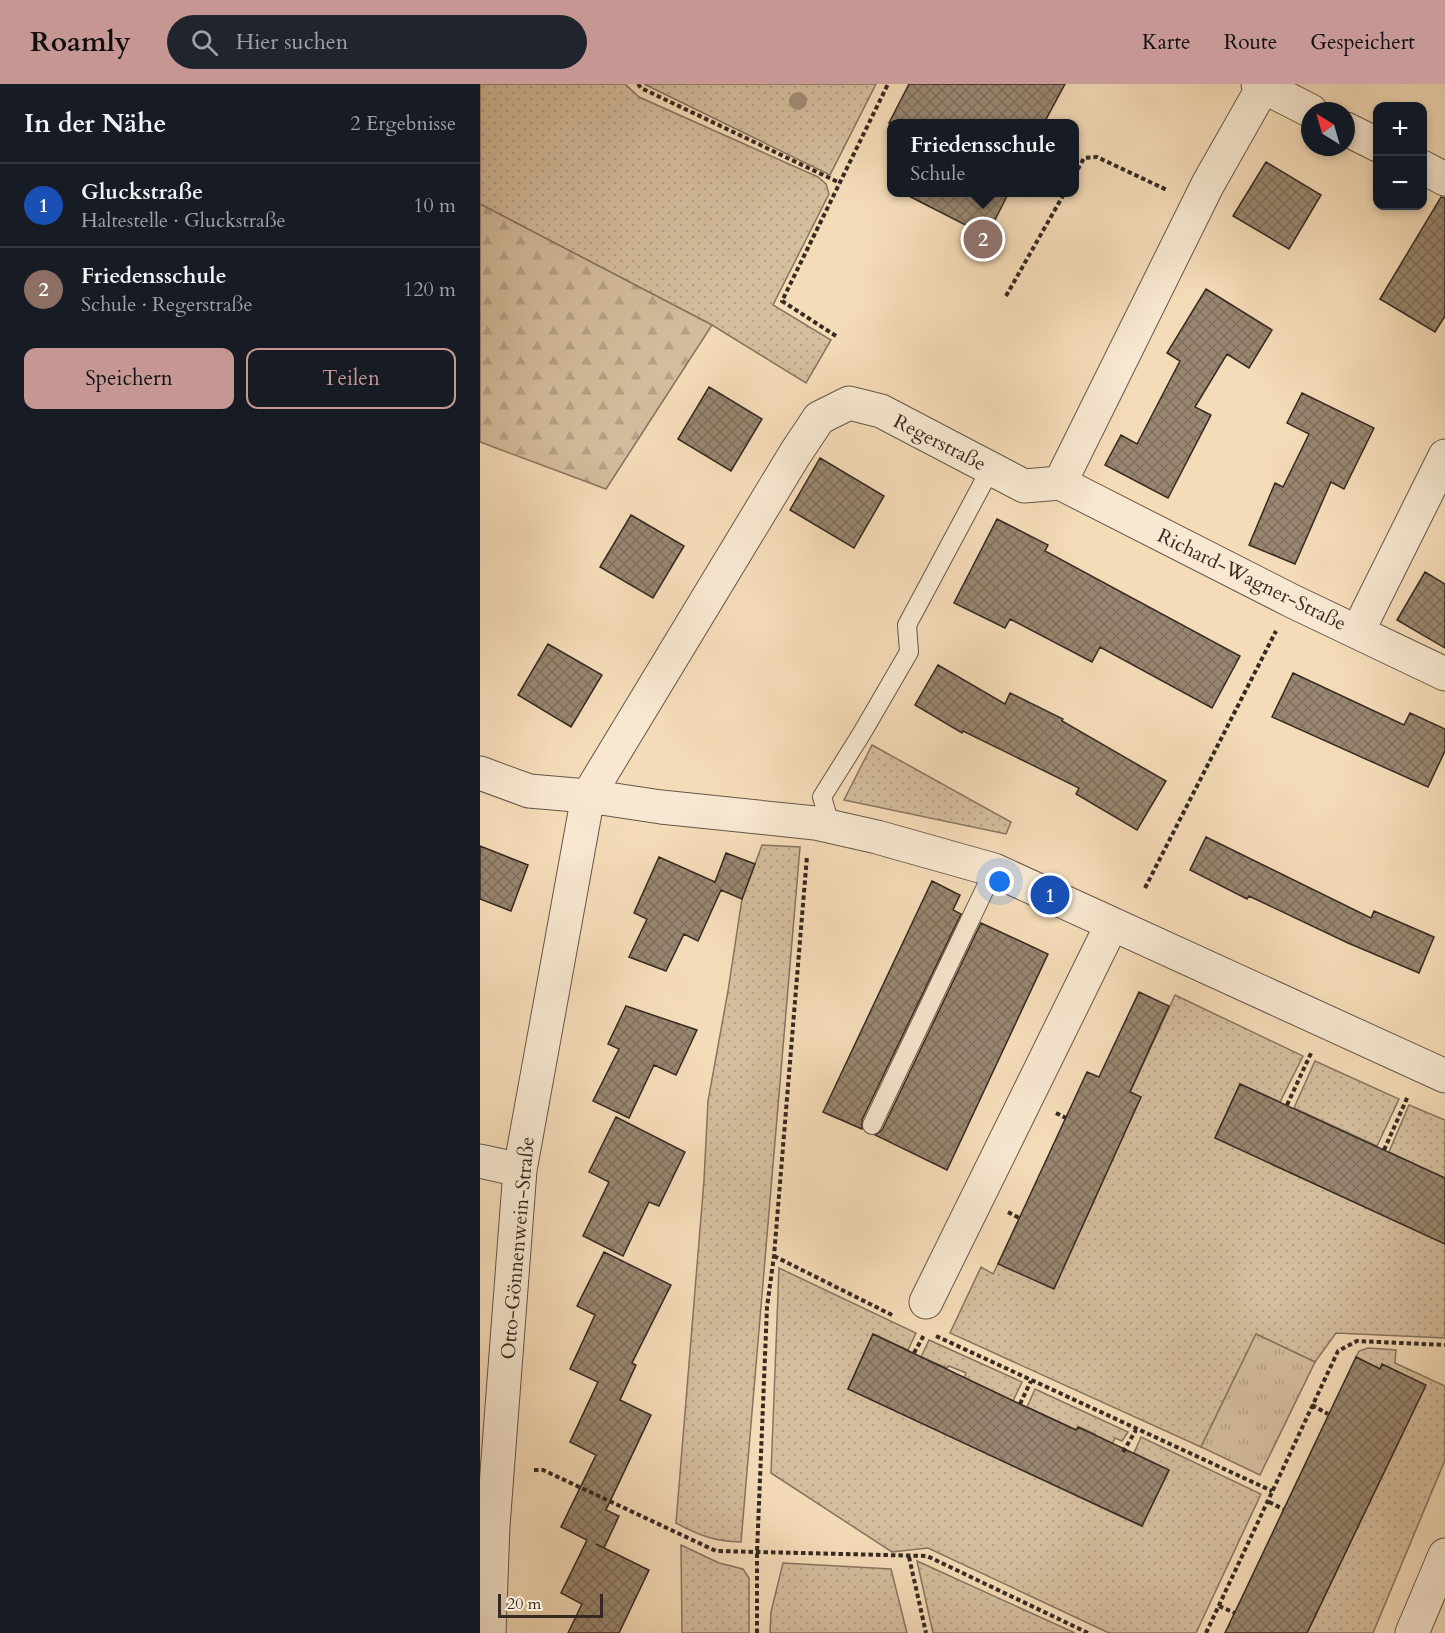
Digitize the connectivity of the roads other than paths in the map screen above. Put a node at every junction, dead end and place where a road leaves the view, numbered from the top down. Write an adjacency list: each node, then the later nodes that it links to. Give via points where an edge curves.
1 (1260, 85): 2 (street); 9 (street)
2 (1301, 106)
3 (1355, 134): 4 (street)
4 (1373, 143)
5 (1427, 170): 6 (street)
6 (1445, 179)
7 (1445, 456): 10 (street)
8 (991, 468): 9 (street, Regerstraße, via 1024,486); 13 (street, Regerstraße, via 881,411 849,403 819,418); 14 (lane, via 907,625 909,652 822,797)
9 (1060, 483): 10 (street, Richard-Wagner-Straße)
10 (1358, 631): 11 (street, Richard-Wagner-Straße)
11 (1445, 674)
12 (480, 773): 13 (street, via 529,791)
13 (588, 796): 14 (street); 20 (street, Otto-Gönnenwein-Straße)
14 (820, 837): 15 (street)
15 (994, 870): 16 (street); 18 (lane)
16 (1112, 924): 17 (street); 21 (street)
17 (1445, 1076)
18 (872, 1125)
19 (480, 1161): 20 (street)
20 (520, 1170): 22 (street, Otto-Gönnenwein-Straße)
21 (926, 1302)
22 (487, 1524): 24 (street, Otto-Gönnenwein-Straße)
23 (1445, 1555): 25 (street)
24 (489, 1633)
25 (1412, 1633)

